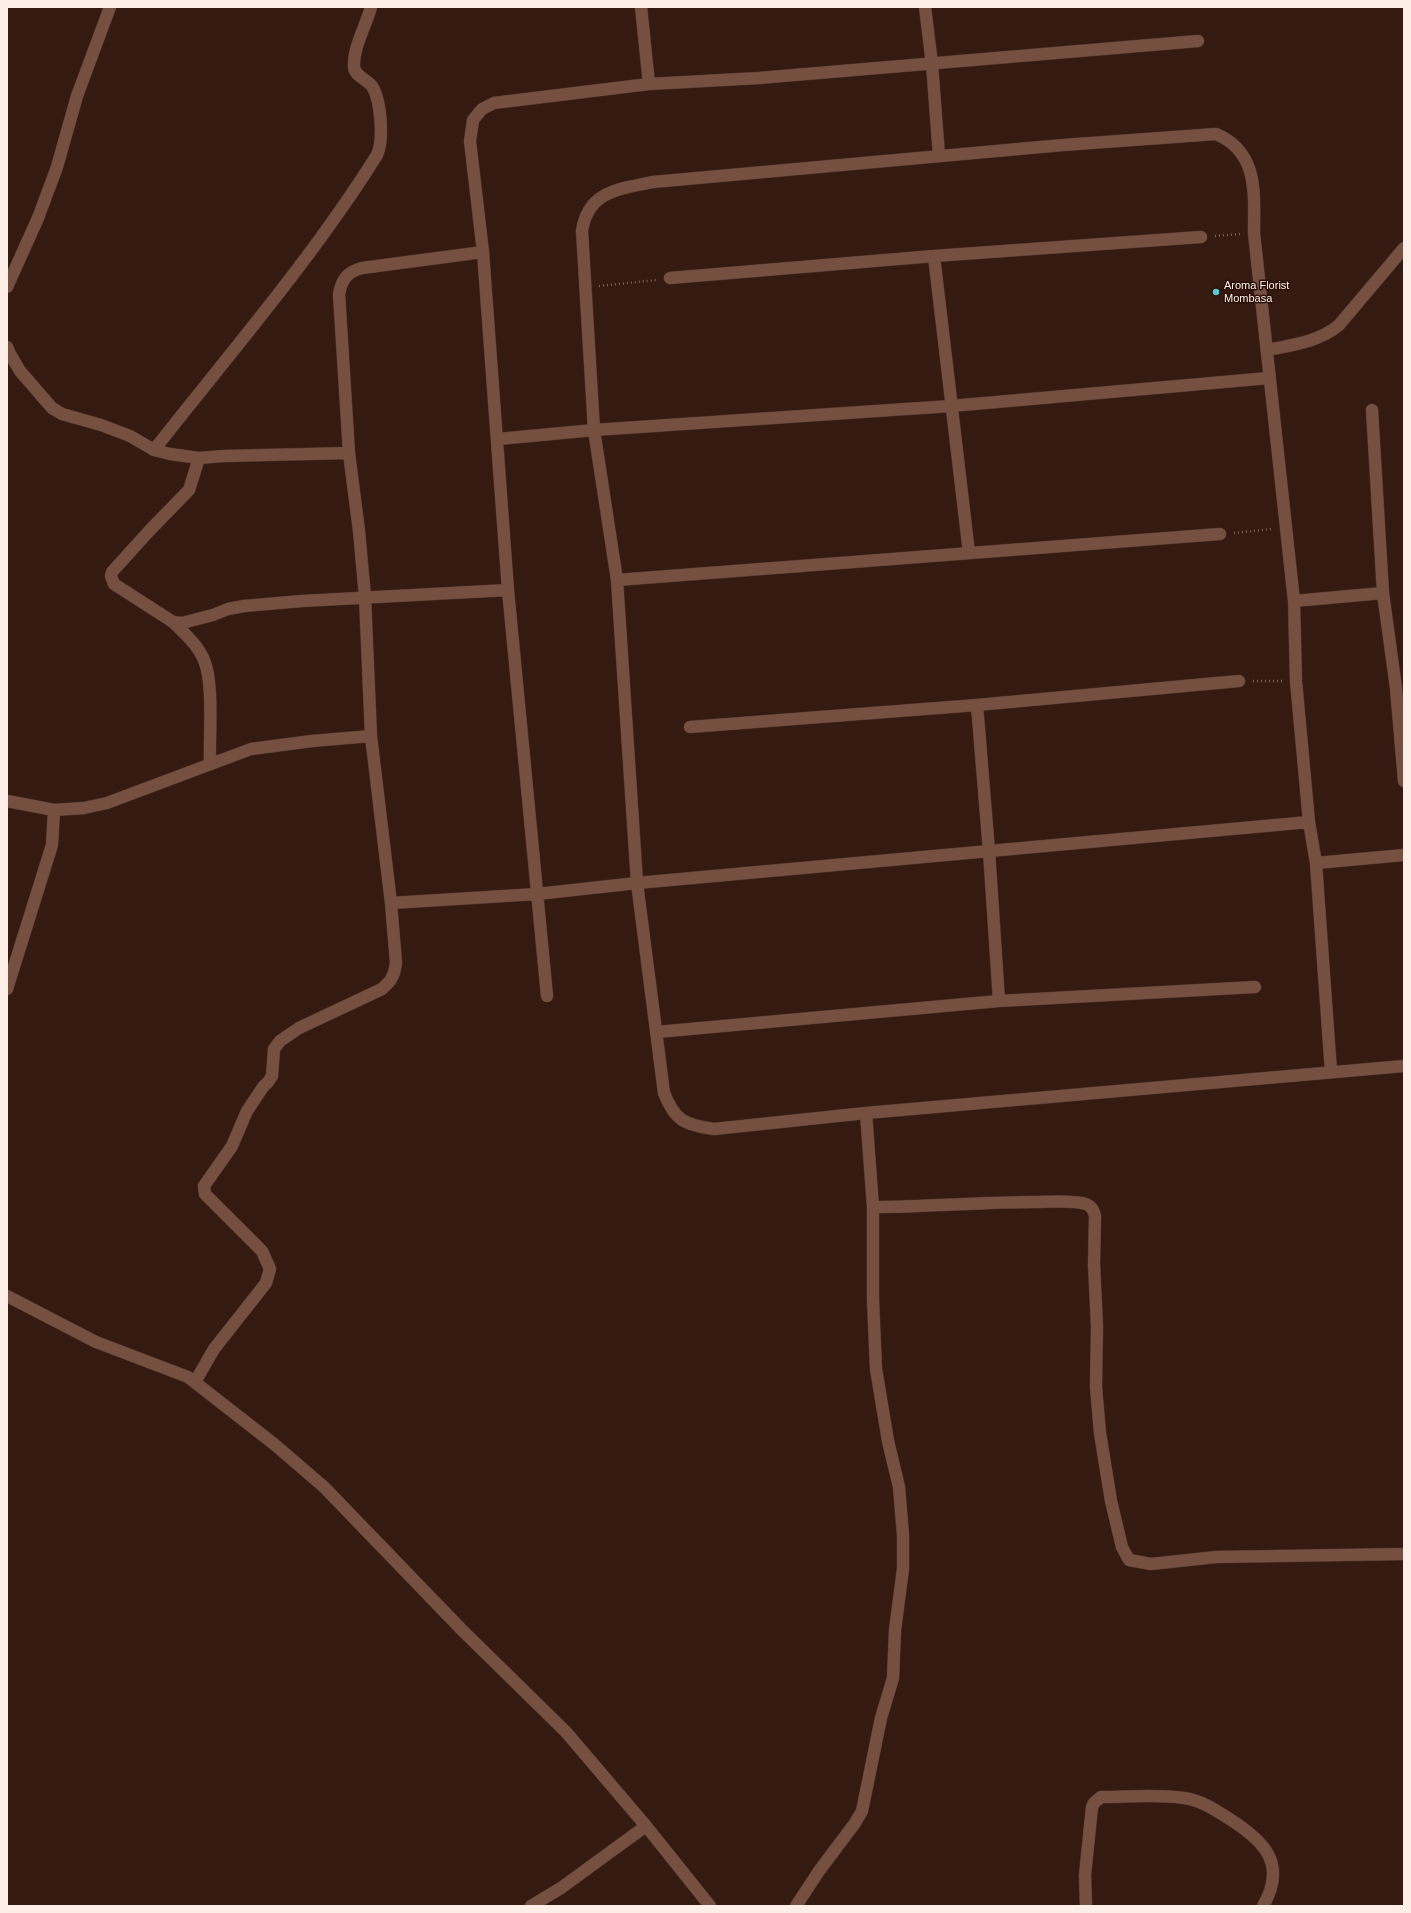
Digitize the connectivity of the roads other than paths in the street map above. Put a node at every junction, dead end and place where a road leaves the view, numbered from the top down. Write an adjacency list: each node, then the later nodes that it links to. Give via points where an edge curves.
1 (110, 7): 14 (street, via 77,96 57,167 38,218)
2 (370, 7): 22 (street, via 357,47 354,68 376,93 381,130 381,146 377,155 315,247)
3 (641, 7): 7 (street)
4 (925, 7): 6 (street)
5 (1198, 41): 6 (street)
6 (932, 64): 7 (street); 8 (street)
7 (649, 84): 11 (street, via 494,103 482,109 474,120 470,141)
8 (939, 156): 16 (street, via 1216,134 1231,142 1242,154 1254,181 1254,233); 20 (street, via 653,182 616,190 602,196 584,218 582,231)
9 (1201, 237): 12 (street)
10 (1404, 248): 16 (street, via 1339,325 1330,332 1304,342)
11 (483, 252): 21 (street); 23 (street, via 362,268 343,278 339,294)
12 (934, 256): 13 (street); 18 (street)
13 (670, 278)
14 (7, 287)
15 (7, 347): 22 (street, via 20,371 52,408 62,414 101,424)
16 (1267, 350): 17 (street)
17 (1268, 378): 18 (street); 31 (street)
18 (951, 406): 20 (street); 26 (street)
19 (1372, 410): 29 (street)
20 (594, 430): 21 (street); 27 (street)
21 (498, 439): 28 (street)
22 (154, 450): 24 (street)
23 (349, 453): 24 (street); 30 (street)
24 (199, 458): 32 (street, via 189,490 150,530 111,576 114,584)
25 (1220, 534): 26 (street)
26 (969, 553): 27 (street)
27 (617, 580): 46 (street)
28 (508, 590): 30 (street); 47 (street)
29 (1382, 593): 31 (street); 34 (street)
30 (365, 597): 32 (street, via 244,606 191,622); 37 (street)
31 (1294, 601): 42 (street, via 1296,681)
32 (173, 622): 38 (street, via 204,658 209,675)
33 (1239, 681): 35 (street)
34 (1400, 687): 39 (street)
35 (977, 705): 36 (street); 43 (street)
36 (690, 727)
37 (371, 736): 38 (street, via 251,749); 48 (street)
38 (210, 764): 41 (street, via 107,803)
39 (1404, 781)
40 (7, 801): 41 (street)
41 (54, 810): 50 (street, via 52,845)
42 (1309, 822): 43 (street); 45 (street)
43 (989, 851): 46 (street); 52 (street)
44 (1404, 854): 45 (street)
45 (1316, 863): 55 (street)
46 (637, 883): 47 (street); 53 (street)
47 (537, 894): 48 (street); 51 (street)
48 (391, 903): 59 (street, via 396,963 390,981 382,989 299,1028 280,1041 274,1049 272,1076 247,1111 232,1146 204,1186 205,1194 262,1252 270,1268 266,1283 214,1349)
49 (1255, 987): 52 (street)
50 (7, 989)
51 (547, 996)
52 (999, 1001): 53 (street)
53 (657, 1032): 56 (street, via 664,1094 679,1120 694,1126 714,1129)
54 (1404, 1066): 55 (street)
55 (1331, 1072): 56 (street)
56 (866, 1113): 57 (street)
57 (873, 1207): 60 (street, via 1056,1202 1085,1204 1092,1209 1095,1216 1094,1264 1098,1327 1096,1387 1100,1433 1111,1501 1120,1539 1129,1560 1151,1564 1216,1557); 64 (street, via 876,1369 903,1517 903,1568 895,1630 893,1678 881,1718 862,1811)
58 (7, 1296): 59 (street, via 96,1342 176,1372)
59 (195, 1382): 61 (street, via 324,1487 462,1630 566,1732)
60 (1404, 1554)
61 (646, 1826): 62 (street, via 561,1888); 63 (street)
62 (530, 1906)
63 (710, 1906)
64 (796, 1906)
65 (1086, 1906): 66 (street, via 1092,1807 1101,1797 1183,1798 1205,1804 1236,1822 1261,1842 1270,1855 1273,1873 1271,1889)
66 (1263, 1906)

